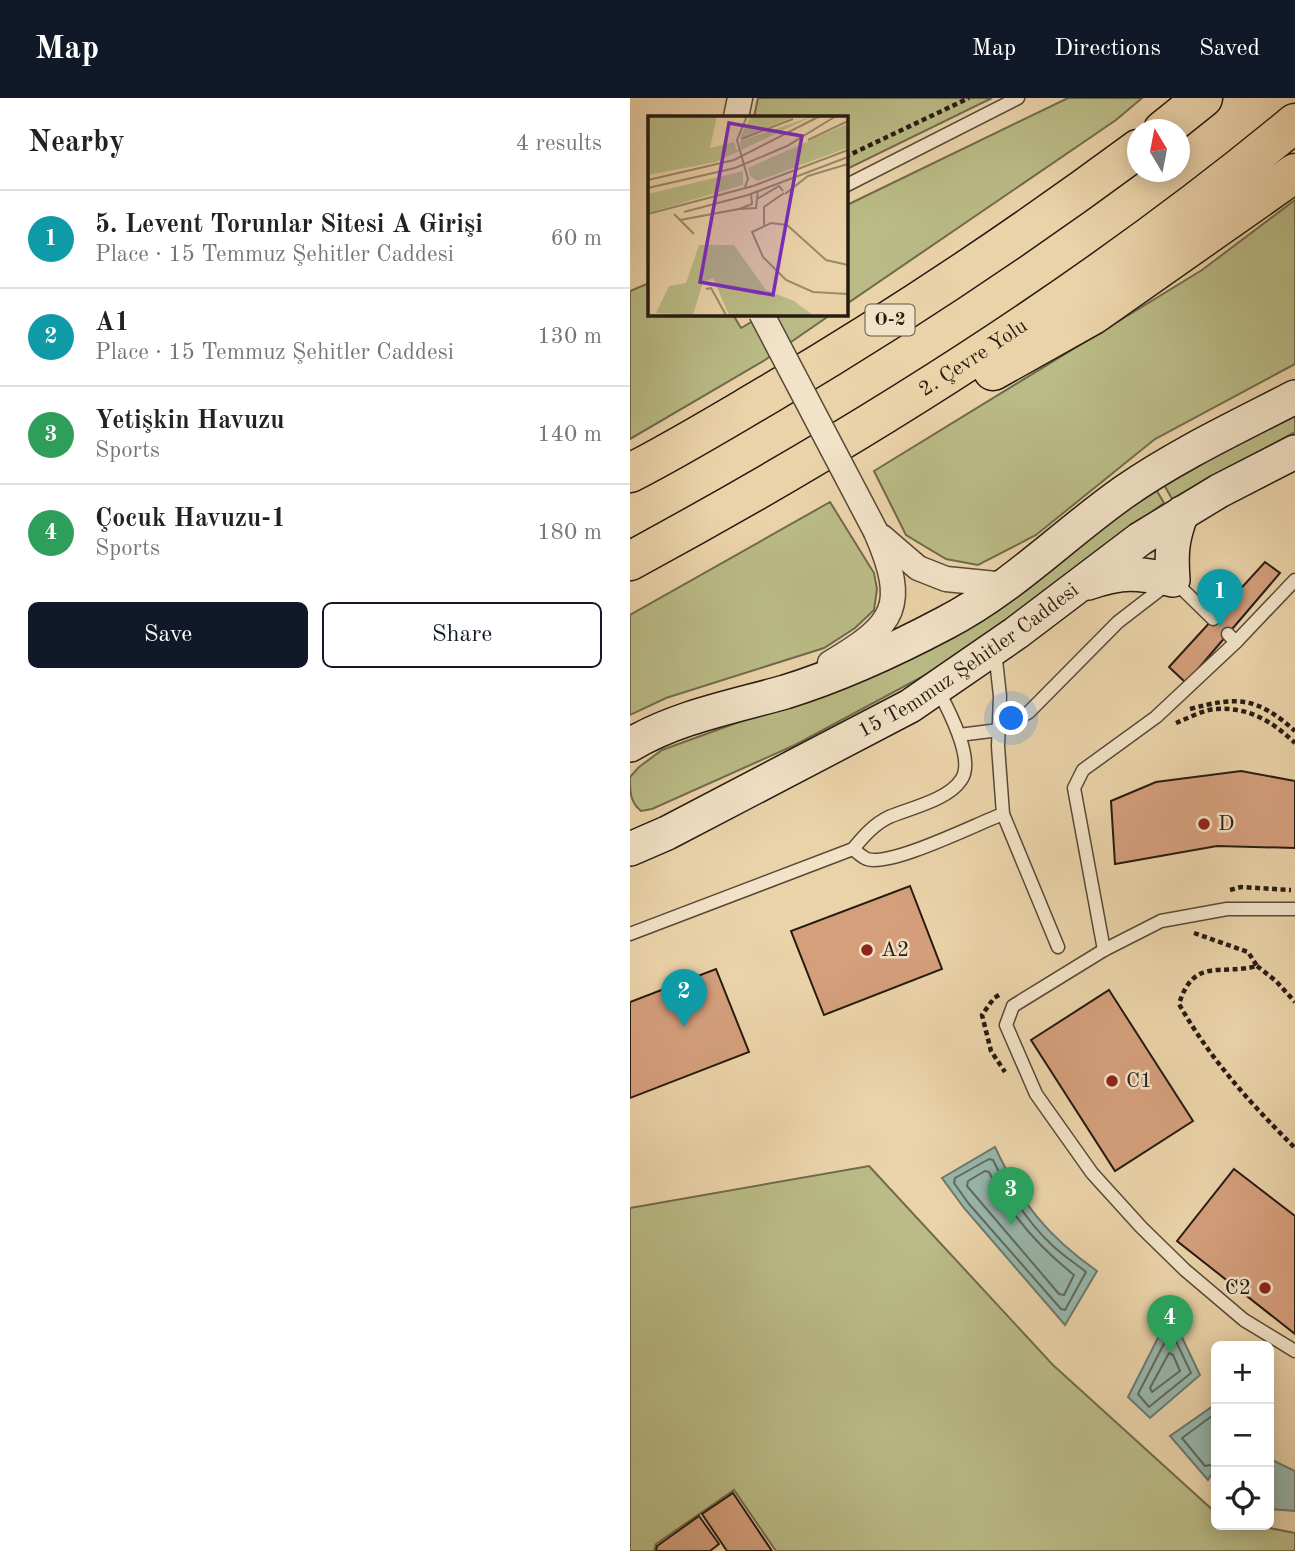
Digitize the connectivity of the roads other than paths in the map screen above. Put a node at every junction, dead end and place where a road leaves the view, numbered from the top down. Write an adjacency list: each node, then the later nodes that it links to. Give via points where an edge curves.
1 (740, 98): 4 (street)
2 (1017, 98): 9 (lane)
3 (1203, 98): 5 (highway)
4 (736, 116)
5 (1177, 119)
6 (1295, 123): 12 (highway, 2. Çevre Yolu, via 1122,256)
7 (1127, 157): 14 (highway, O-2, via 915,304)
8 (1295, 173): 12 (highway, via 1093,315 986,375)
9 (847, 185)
10 (762, 315): 16 (street, bridge)
11 (1295, 397): 20 (main road, 15 Temmuz Şehitler Caddesi, via 1154,472)
12 (905, 400): 17 (highway, 2. Çevre Yolu, via 757,491)
13 (1295, 452): 15 (main road, 15 Temmuz Şehitler Caddesi)
14 (630, 473)
15 (1182, 513): 18 (main road, via 1171,550); 21 (main road, 15 Temmuz Şehitler Caddesi, via 1120,552)
16 (876, 532): 20 (street, via 918,568 946,579); 25 (street, via 889,562 893,589 887,619 864,643)
17 (630, 561)
18 (1173, 580): 21 (main road, via 1133,573); 22 (lane); 26 (lane, via 1118,622 1029,712)
19 (1295, 580): 37 (lane, via 1232,638 1158,720 1083,770 1074,788)
20 (1006, 585): 25 (main road, 15 Temmuz Şehitler Caddesi, via 933,629 858,665)
21 (1076, 587): 23 (main road, 15 Temmuz Şehitler Caddesi)
22 (1213, 619)
23 (995, 648): 24 (main road, 15 Temmuz Şehitler Caddesi); 26 (lane)
24 (937, 688): 27 (lane); 31 (main road, 15 Temmuz Şehitler Caddesi)
25 (787, 691): 28 (main road, 15 Temmuz Şehitler Caddesi, via 706,713)
26 (999, 730): 27 (lane); 29 (lane)
27 (959, 736): 33 (lane, via 965,767 962,780 938,799 887,818)
28 (633, 745)
29 (1003, 814): 33 (lane, via 886,859 868,859); 36 (lane)
30 (630, 821): 31 (main road)
31 (667, 833): 32 (main road, 15 Temmuz Şehitler Caddesi)
32 (630, 849)
33 (853, 849): 35 (lane)
34 (1295, 908): 37 (lane, via 1227,908 1161,921)
35 (630, 934)
36 (1058, 947)
37 (1104, 950): 38 (lane, via 1013,1006 1006,1025 1036,1094 1092,1173 1141,1227 1244,1320)
38 (1295, 1351)

